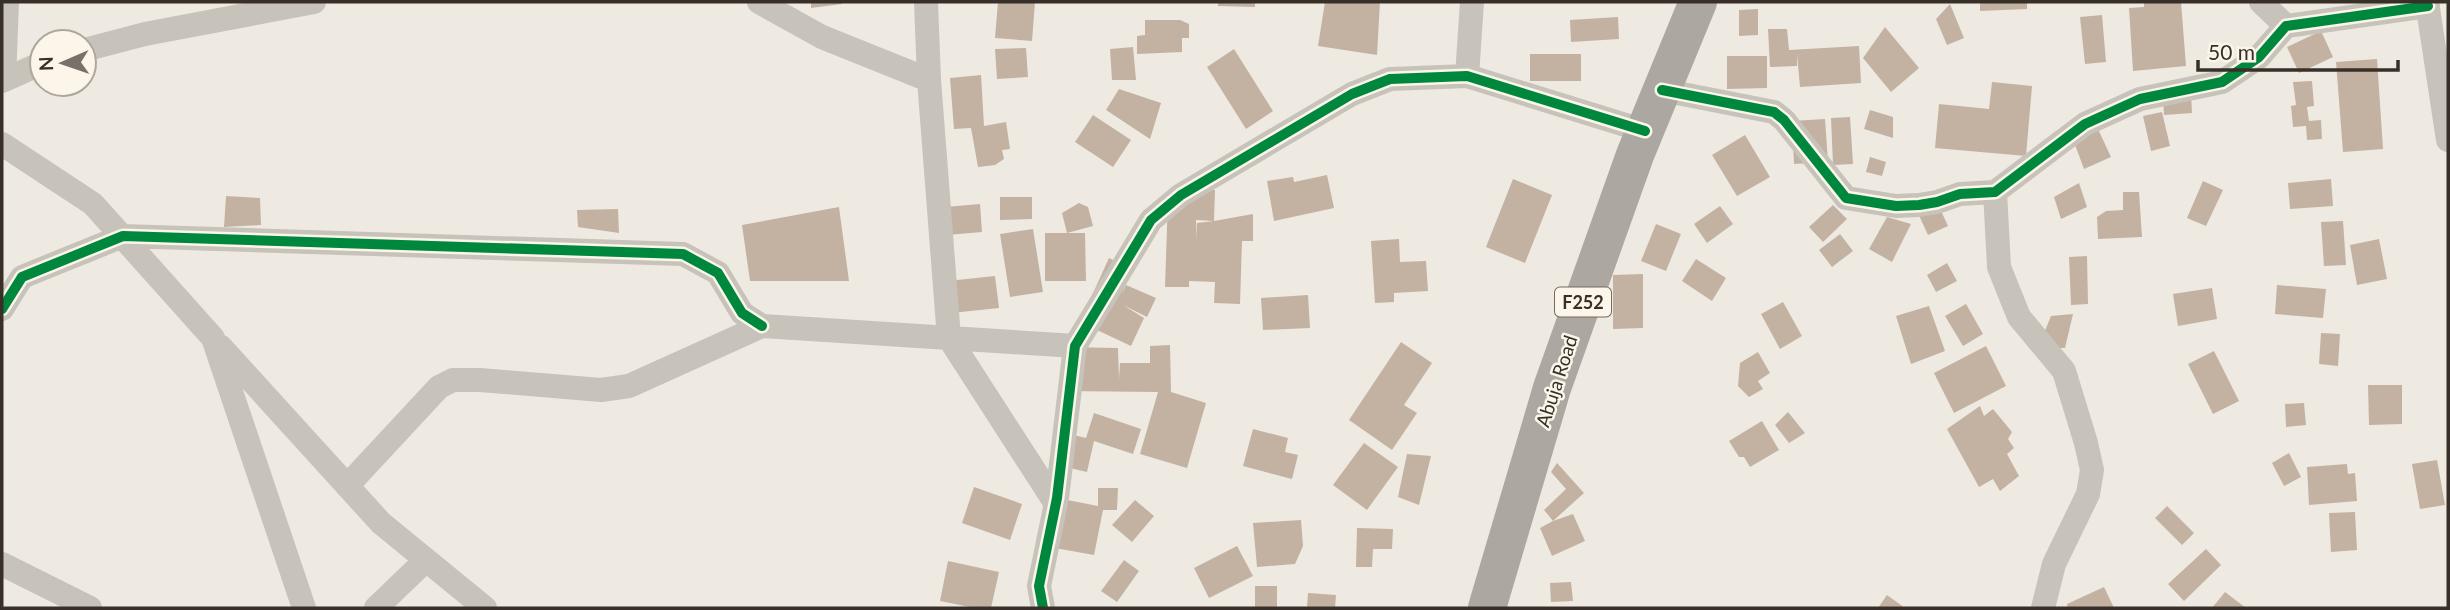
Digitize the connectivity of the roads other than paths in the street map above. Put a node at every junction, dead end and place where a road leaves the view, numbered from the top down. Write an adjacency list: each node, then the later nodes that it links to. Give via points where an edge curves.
1 (7, 2): 14 (street)
2 (314, 2): 10 (street)
3 (759, 2): 13 (street, via 821,37)
4 (926, 2): 13 (street)
5 (1472, 2): 12 (street)
6 (1698, 2): 15 (main road, Abuja Road / F252)
7 (2260, 2): 9 (street)
8 (2428, 4): 9 (street); 17 (street)
9 (2286, 26): 19 (street, via 2259,57 2222,82 2140,99 2085,124)
10 (98, 46)
11 (28, 70): 14 (street)
12 (1467, 76): 16 (street); 25 (street, via 1390,79 1352,94 1181,195 1151,220)
13 (929, 80): 24 (street)
14 (3, 81)
15 (1662, 90): 16 (main road, Abuja Road / F252); 19 (street, via 1773,113 1784,120 1846,198 1896,206)
16 (1645, 131): 35 (main road, Abuja Road / F252, via 1552,388)
17 (2448, 141)
18 (2, 144): 20 (street, via 77,192)
19 (1995, 192): 36 (street, via 1999,267 2019,317 2064,371 2092,470 2088,494 2054,564)
20 (123, 236): 21 (street, via 22,277); 22 (street, via 683,254 718,273 742,313); 23 (street)
21 (2, 309)
22 (762, 326): 24 (street); 26 (street, via 629,386 601,390 453,380 439,387)
23 (213, 338): 26 (street); 31 (street)
24 (948, 338): 25 (street); 27 (street)
25 (1075, 346): 27 (street)
26 (347, 486): 28 (street, via 381,523)
27 (1056, 504): 34 (street, via 1039,586)
28 (426, 560): 32 (street); 33 (street)
29 (2, 564): 30 (street)
30 (90, 608)
31 (304, 608)
32 (376, 608)
33 (485, 608)
34 (1043, 608)
35 (1487, 608)
36 (2043, 608)

